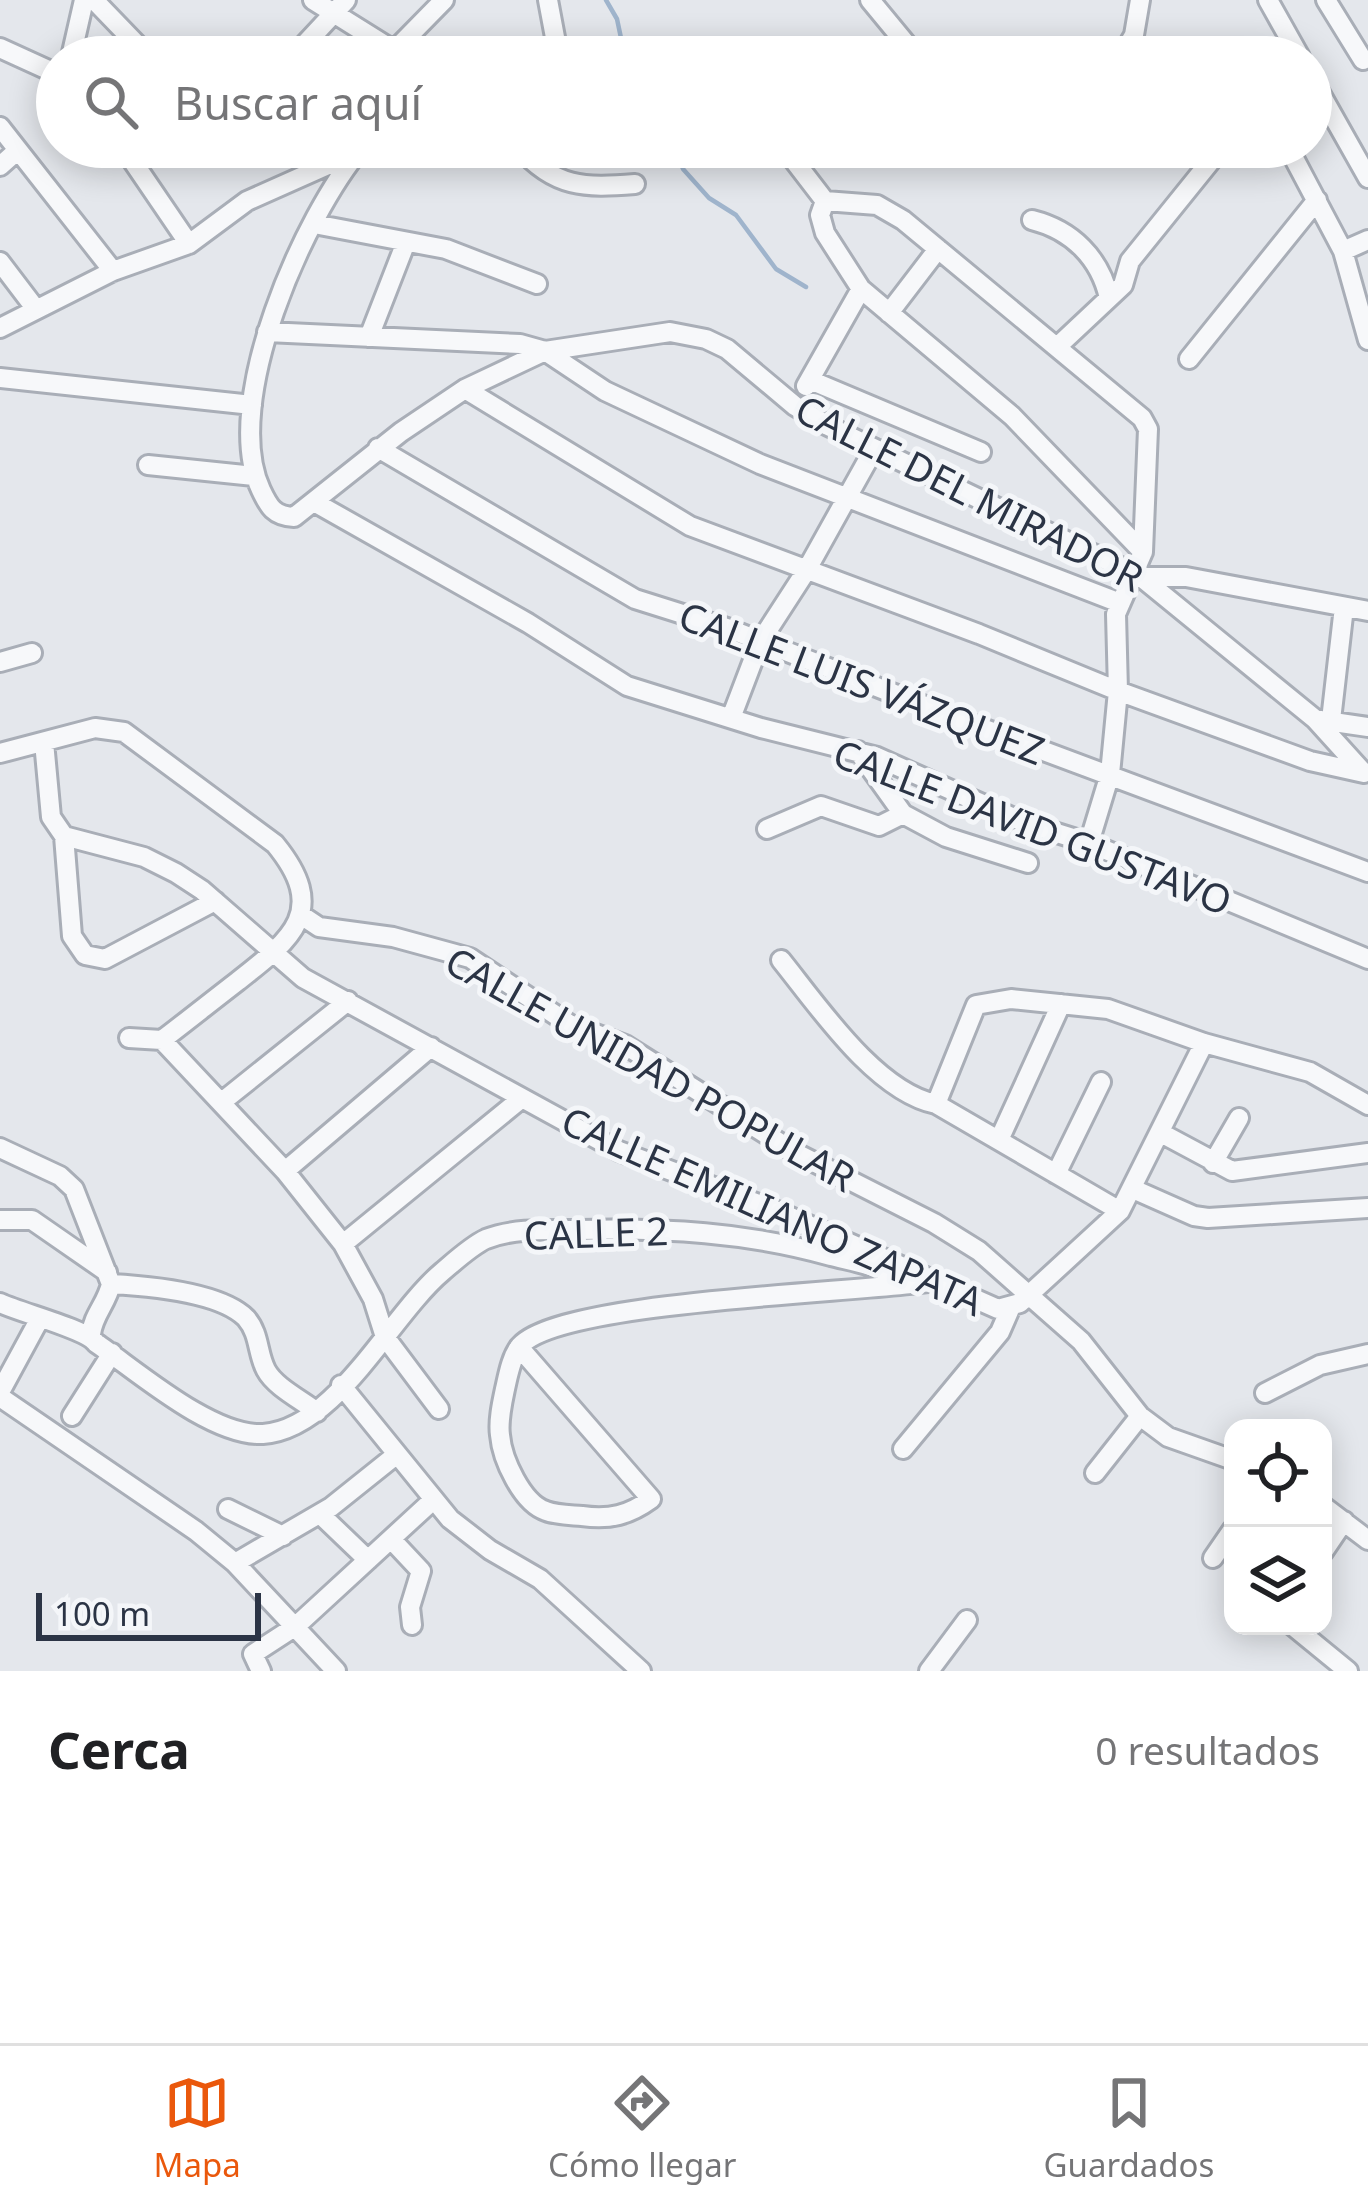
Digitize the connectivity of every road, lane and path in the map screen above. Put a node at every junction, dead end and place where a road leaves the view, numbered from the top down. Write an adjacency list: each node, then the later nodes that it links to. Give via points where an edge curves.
1 (84, 0): 11 (street)
2 (94, 0): 12 (street)
3 (314, 0): 10 (street)
4 (443, 0): 15 (street)
5 (548, 0): 16 (street)
6 (870, 0): 17 (street)
7 (1140, 0): 18 (street)
8 (1268, 0): 19 (street)
9 (1326, 0): 21 (street)
10 (340, 7): 13 (street); 14 (street)
11 (76, 36)
12 (129, 36)
13 (313, 36)
14 (376, 36)
15 (414, 36)
16 (555, 36)
17 (900, 36)
18 (1133, 36)
19 (1288, 36)
20 (0, 48): 22 (street)
21 (1363, 60)
22 (36, 64)
23 (1332, 114): 34 (street)
24 (0, 127): 25 (street)
25 (18, 150): 26 (street); 46 (street)
26 (0, 166)
27 (138, 168): 42 (street)
28 (319, 168): 42 (street, via 248,201)
29 (348, 168): 39 (street)
30 (541, 168): 35 (street, via 587,188)
31 (800, 168): 37 (street)
32 (1205, 168): 49 (street)
33 (1299, 168): 36 (street)
34 (1368, 178)
35 (635, 184)
36 (1317, 200): 44 (street); 58 (street)
37 (826, 201): 43 (street, via 877,205); 48 (street, via 825,233)
38 (1032, 220): 49 (street, via 1090,255)
39 (314, 224): 41 (street); 53 (street)
40 (1368, 240): 44 (street)
41 (406, 242): 47 (street, via 482,259); 54 (street)
42 (190, 244): 46 (street)
43 (938, 249): 51 (street); 56 (street)
44 (1343, 251): 55 (street)
45 (0, 262): 50 (street)
46 (112, 272): 50 (street)
47 (537, 284)
48 (861, 289): 51 (street); 60 (street)
49 (1109, 298): 56 (street)
50 (34, 308): 52 (street)
51 (889, 313): 71 (street, via 1012,416)
52 (0, 328)
53 (267, 332): 54 (street); 62 (street)
54 (369, 337): 57 (street)
55 (1368, 340)
56 (1058, 346): 71 (street, via 1148,429)
57 (545, 351): 61 (street, CALLE DEL MIRADOR); 63 (street, CALLE DEL MIRADOR, via 670,332 706,339); 69 (street, via 683,430)
58 (1189, 359)
59 (0, 378): 62 (street)
60 (810, 380): 63 (street); 66 (street)
61 (464, 389): 64 (street, CALLE DEL MIRADOR); 72 (street, via 663,513)
62 (252, 405): 68 (street)
63 (795, 406): 65 (street, CALLE DEL MIRADOR)
64 (378, 448): 70 (street, CALLE DEL MIRADOR); 77 (street, CALLE LUIS VÁZQUEZ, via 635,599)
65 (874, 449): 69 (street); 73 (street, CALLE DEL MIRADOR)
66 (981, 452)
67 (148, 464): 68 (street)
68 (254, 476): 70 (street, via 281,516)
69 (846, 499): 72 (street); 74 (street)
70 (314, 502): 81 (street, CALLE DAVID GUSTAVO, via 627,686)
71 (1143, 552): 73 (street)
72 (806, 571): 77 (street); 80 (street)
73 (1137, 575): 74 (street); 75 (street); 82 (street, CALLE DEL MIRADOR)
74 (1120, 603): 80 (street)
75 (1344, 607): 76 (street); 82 (street)
76 (1368, 611)
77 (760, 642): 81 (street); 87 (street, CALLE LUIS VÁZQUEZ)
78 (32, 653): 79 (street)
79 (0, 662)
80 (1118, 691): 87 (street); 88 (street)
81 (730, 718): 85 (street, CALLE DAVID GUSTAVO)
82 (1323, 720): 83 (street, CALLE DEL MIRADOR); 88 (street)
83 (1368, 727)
84 (44, 742): 86 (street); 91 (street, via 51,817); 96 (street, via 95,728 124,732 275,844 299,877)
85 (858, 751): 89 (street); 92 (street, CALLE DAVID GUSTAVO)
86 (0, 753)
87 (1110, 774): 92 (street); 94 (street, CALLE LUIS VÁZQUEZ)
88 (1365, 774)
89 (903, 814): 90 (street, via 879,826 821,806); 93 (street)
90 (767, 829)
91 (64, 836): 95 (street, CALLE EMILIANO ZAPATA, via 144,857); 95 (street, via 72,936 85,955 105,959)
92 (1089, 843): 98 (street, CALLE DAVID GUSTAVO)
93 (1028, 863)
94 (1368, 872)
95 (214, 901): 97 (street, CALLE EMILIANO ZAPATA)
96 (302, 915): 97 (street); 127 (street, CALLE UNIDAD POPULAR, via 319,928 470,958 569,1024 625,1045 796,1153 934,1223)
97 (274, 952): 100 (street, CALLE EMILIANO ZAPATA); 103 (street)
98 (1368, 958)
99 (781, 960): 109 (street, via 869,1061 905,1093)
100 (348, 1001): 105 (street, CALLE EMILIANO ZAPATA); 108 (street)
101 (1061, 1004): 104 (street, via 1108,1009); 109 (street, via 976,1005); 113 (street)
102 (129, 1037): 103 (street)
103 (162, 1040): 108 (street)
104 (1204, 1043): 110 (street, via 1310,1072); 112 (street, CALLE EMILIANO ZAPATA)
105 (431, 1048): 107 (street, CALLE EMILIANO ZAPATA); 117 (street)
106 (1100, 1082): 118 (street)
107 (523, 1099): 123 (street); 125 (street, CALLE EMILIANO ZAPATA, via 619,1151)
108 (223, 1101): 117 (street)
109 (936, 1104): 113 (street)
110 (1368, 1105)
111 (1239, 1118): 116 (street)
112 (1161, 1132): 116 (street); 119 (street, CALLE EMILIANO ZAPATA)
113 (999, 1140): 118 (street)
114 (0, 1148): 124 (street, via 74,1189)
115 (1368, 1153): 116 (street, via 1244,1172)
116 (1213, 1163)
117 (285, 1171): 123 (street)
118 (1056, 1174): 121 (street)
119 (1133, 1189): 120 (street, via 1208,1218); 121 (street, CALLE EMILIANO ZAPATA)
120 (1368, 1208)
121 (1120, 1210): 127 (street, CALLE EMILIANO ZAPATA)
122 (0, 1220): 124 (street, via 32,1220)
123 (343, 1244): 132 (street)
124 (109, 1278): 131 (street); 140 (street, via 232,1307 258,1337 266,1369)
125 (935, 1281): 126 (street); 129 (street, CALLE EMILIANO ZAPATA)
126 (913, 1285): 132 (street, CALLE 2, via 772,1240 671,1228 519,1231 484,1240 445,1269); 133 (street, via 768,1293 628,1314 542,1332)
127 (1030, 1294): 129 (street, CALLE EMILIANO ZAPATA); 142 (street, CALLE UNIDAD POPULAR, via 1081,1340)
128 (0, 1303): 130 (street)
129 (1010, 1309): 143 (street, via 1000,1332)
130 (38, 1320): 131 (street); 138 (street)
131 (91, 1334): 134 (street)
132 (385, 1337): 136 (street, CALLE 2); 139 (street)
133 (519, 1347): 133 (street, via 500,1436 532,1504 593,1518 629,1515 651,1499)
134 (112, 1353): 140 (street, via 235,1431 280,1431); 141 (street)
135 (1368, 1354): 137 (street, via 1320,1365)
136 (341, 1385): 140 (street, CALLE 2); 144 (street)
137 (1265, 1393)
138 (0, 1394): 159 (street)
139 (439, 1409)
140 (317, 1412)
141 (72, 1416)
142 (1140, 1416): 145 (street, CALLE UNIDAD POPULAR, via 1181,1443); 146 (street)
143 (903, 1449)
144 (396, 1455): 147 (street); 150 (street)
145 (1224, 1457)
146 (1095, 1473)
147 (432, 1501): 154 (street); 165 (street, via 540,1579)
148 (228, 1509): 152 (street)
149 (1332, 1513): 151 (street)
150 (320, 1514): 152 (street); 158 (street)
151 (1343, 1521): 153 (street); 155 (street)
152 (283, 1536): 159 (street)
153 (1332, 1538)
154 (391, 1539): 158 (street); 161 (street, via 421,1571)
155 (1368, 1540)
156 (1224, 1542): 157 (street)
157 (1213, 1558)
158 (368, 1560): 162 (street)
159 (235, 1563): 162 (street)
160 (967, 1620): 167 (street)
161 (412, 1625)
162 (296, 1626): 164 (street); 166 (street)
163 (1304, 1635): 168 (street)
164 (257, 1663)
165 (636, 1670)
166 (336, 1671)
167 (929, 1671)
168 (1348, 1671)

